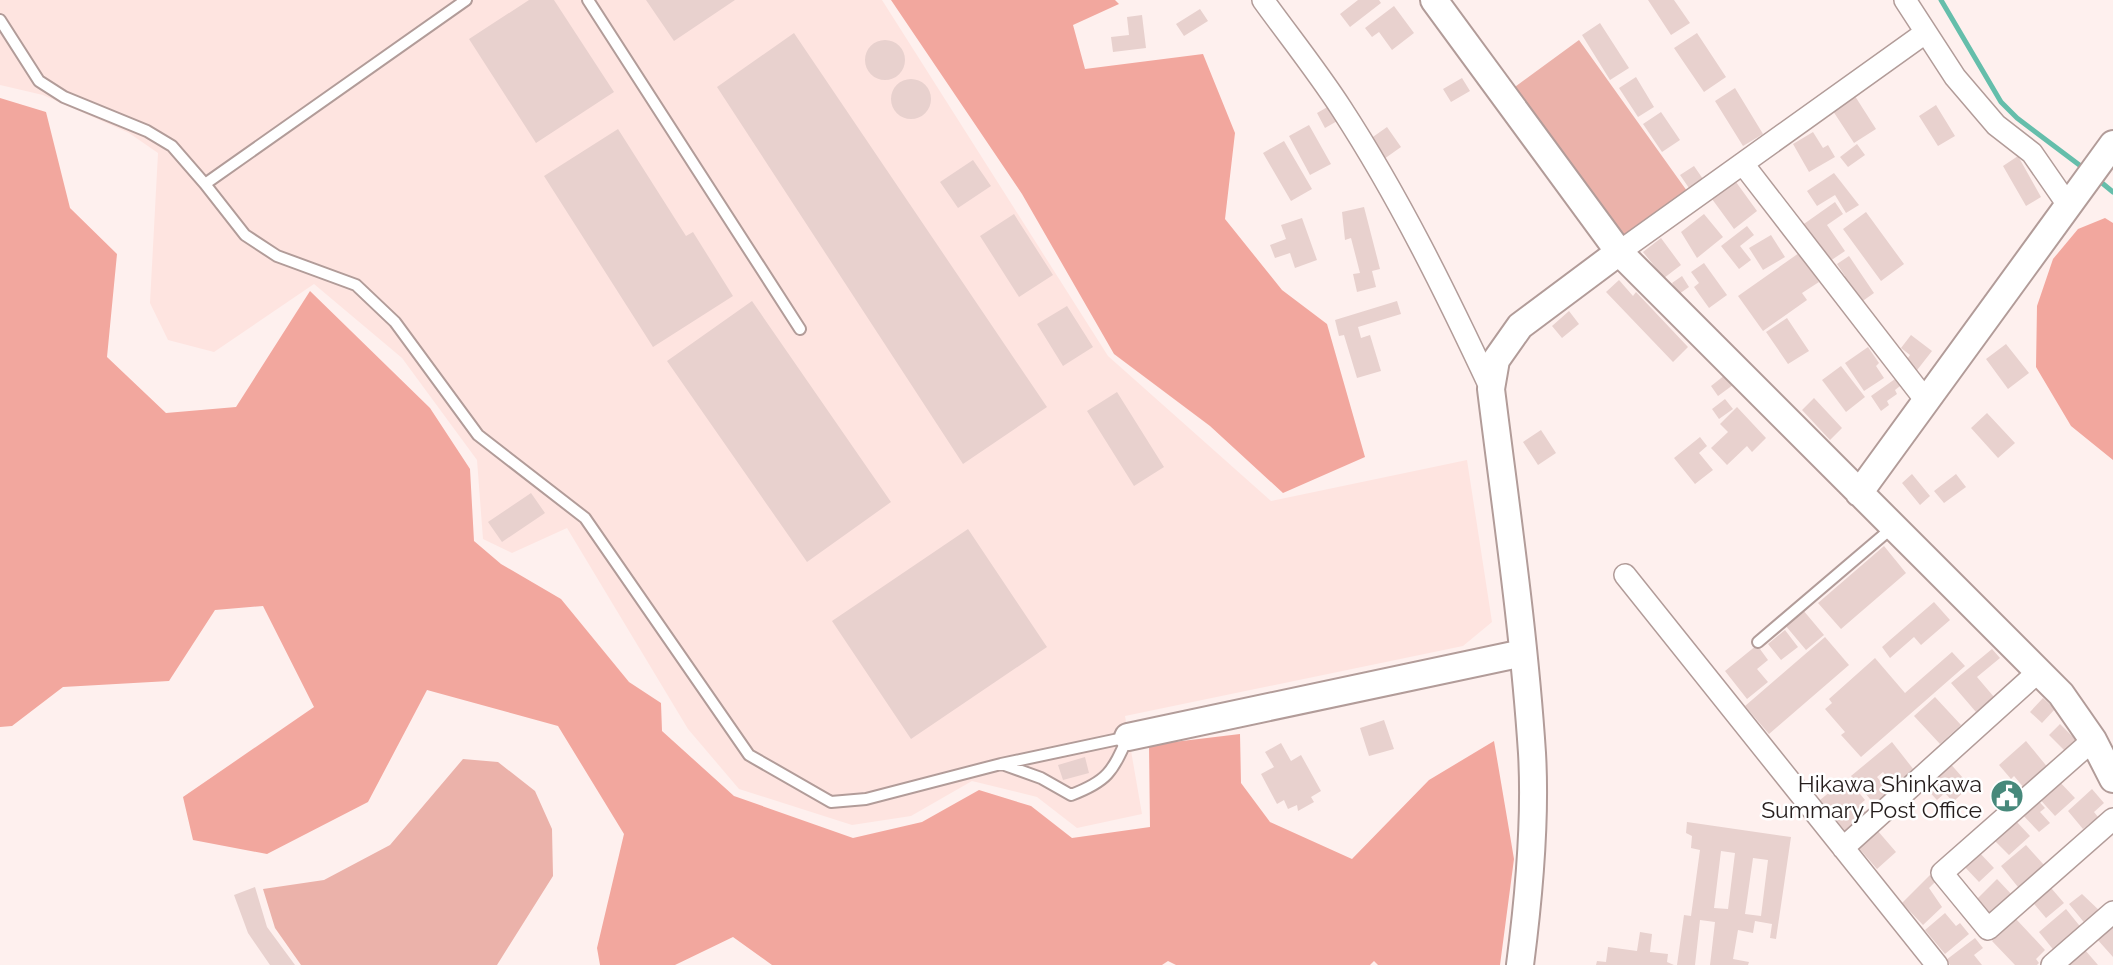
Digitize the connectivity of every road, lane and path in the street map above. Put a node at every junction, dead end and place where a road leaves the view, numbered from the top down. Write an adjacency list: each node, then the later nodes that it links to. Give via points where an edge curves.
1 (466, 0): 10 (lane)
2 (588, 0): 13 (lane)
3 (1263, 0): 14 (street, via 1340,106 1383,177 1445,290)
4 (1434, 0): 12 (street)
5 (1905, 0): 7 (street)
6 (0, 20): 10 (lane, via 39,81 172,146)
7 (1925, 33): 9 (street); 11 (street, via 1996,125 2032,153)
8 (2113, 144): 11 (street)
9 (1744, 164): 12 (street); 15 (street)
10 (205, 184): 24 (lane, via 245,234 277,256 356,285 395,323 478,435 585,518 749,755 831,802 866,799)
11 (2068, 205): 15 (street)
12 (1619, 252): 14 (street, via 1520,327 1496,360); 16 (street)
13 (800, 329)
14 (1491, 389): 20 (street)
15 (1927, 402): 16 (street)
16 (1860, 493): 17 (street)
17 (1893, 527): 19 (lane); 21 (street)
18 (1625, 575): 27 (street)
19 (1758, 642)
20 (1523, 653): 22 (street); 29 (street, via 1532,756 1529,895)
21 (2038, 672): 23 (street, via 2061,694); 27 (street)
22 (1128, 737): 24 (lane); 24 (lane, via 1114,766 1097,785 1071,794)
23 (2093, 740): 25 (street); 26 (street, via 1942,873 1988,929)
24 (1001, 764)
25 (2113, 779)
26 (2113, 819)
27 (1843, 848): 30 (street)
28 (2113, 912): 31 (street)
29 (1520, 965)
30 (1937, 965)
31 (2052, 965)

